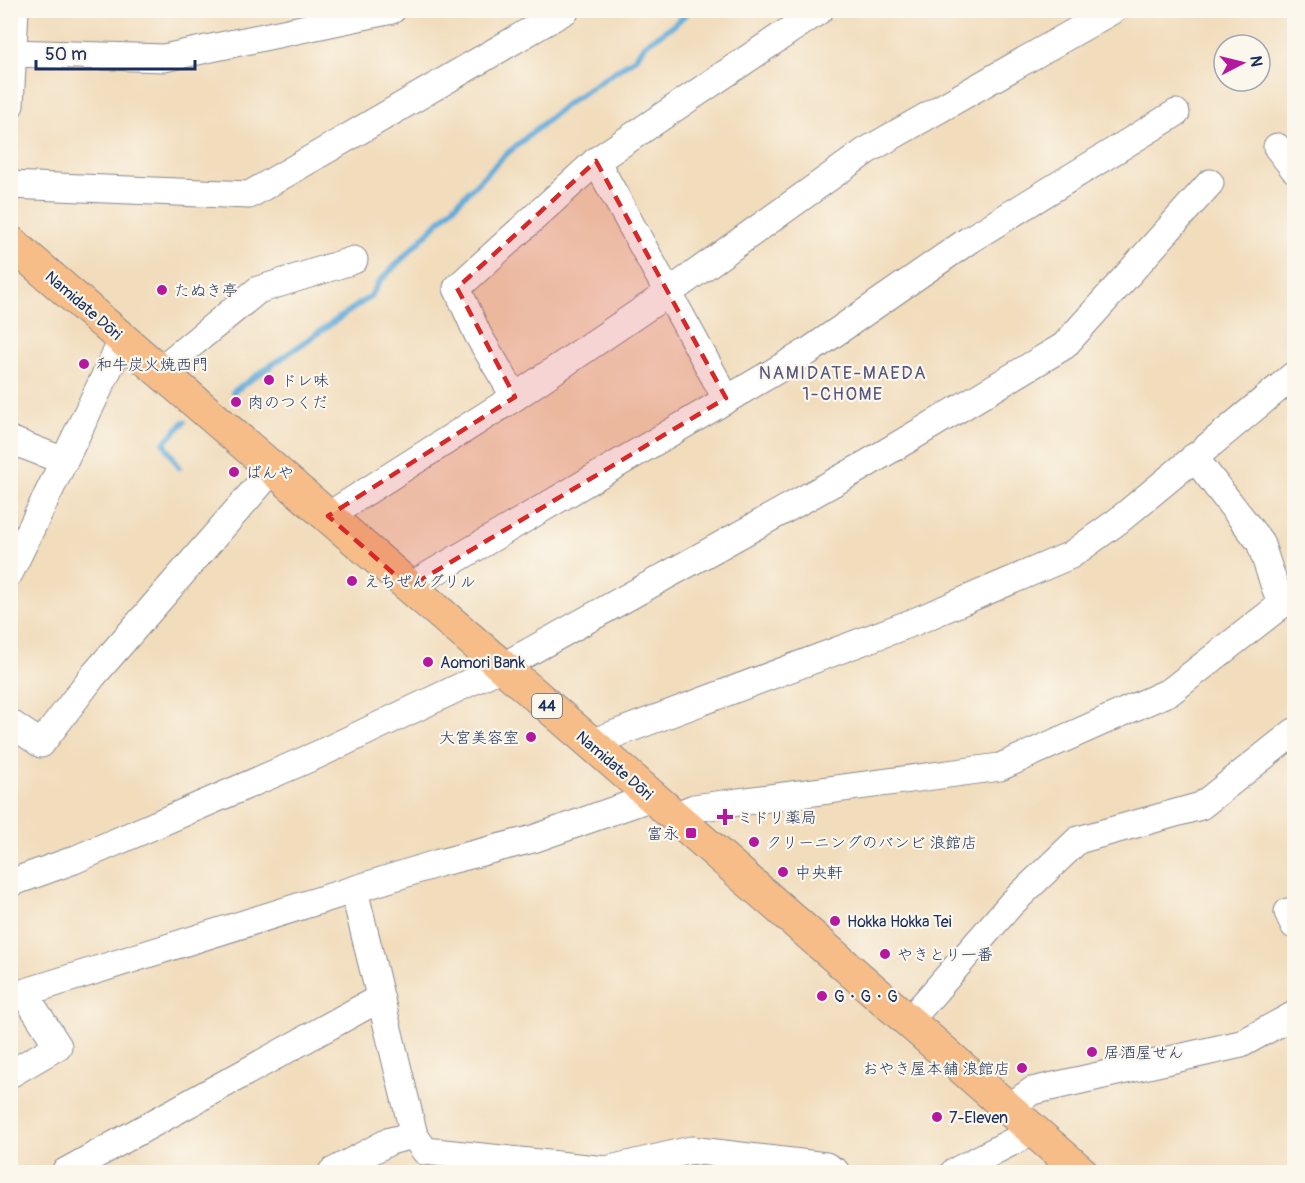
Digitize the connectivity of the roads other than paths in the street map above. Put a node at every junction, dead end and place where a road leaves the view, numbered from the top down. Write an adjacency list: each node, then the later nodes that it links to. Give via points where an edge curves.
1 (15, 10): 6 (street)
2 (392, 10): 6 (street, via 164,58)
3 (566, 10): 13 (street, via 249,195)
4 (820, 10): 10 (street)
5 (1113, 10): 16 (street, via 866,151)
6 (12, 53): 7 (street)
7 (10, 105)
8 (1176, 113): 21 (street, via 969,240 809,351)
9 (1277, 147): 11 (street)
10 (596, 160): 16 (street); 20 (street, via 457,288 478,335)
11 (1294, 169)
12 (1210, 183): 29 (street, via 1064,346 858,470)
13 (10, 185)
14 (15, 253): 17 (main road, Namidate Dōri / 44)
15 (354, 260): 18 (street, via 258,290)
16 (668, 293): 20 (street); 21 (street)
17 (123, 339): 18 (main road, Namidate Dōri / 44); 24 (street)
18 (159, 370): 25 (main road, Namidate Dōri / 44)
19 (1293, 378): 23 (street)
20 (515, 397): 26 (street)
21 (726, 398): 28 (street)
22 (10, 440): 24 (street)
23 (1194, 457): 32 (street, via 1071,555 914,622); 33 (street, via 1260,542 1281,605 1171,691 1000,767 694,808)
24 (64, 461): 27 (street)
25 (273, 469): 26 (main road, Namidate Dōri / 44); 30 (street, via 92,677 40,744)
26 (328, 516): 28 (main road, Namidate Dōri / 44)
27 (10, 572)
28 (410, 587): 29 (main road, Namidate Dōri / 44)
29 (502, 667): 32 (main road, Namidate Dōri / 44); 34 (street, via 295,764 74,860)
30 (10, 723)
31 (1294, 732): 39 (street, via 1201,806 1077,840 1011,904)
32 (591, 743): 33 (main road, Namidate Dōri / 44)
33 (663, 807): 35 (street, via 439,863); 39 (main road, Namidate Dōri / 44)
34 (10, 883)
35 (354, 890): 36 (street); 37 (street)
36 (17, 995): 40 (street, via 58,1046)
37 (381, 998): 43 (street); 44 (street)
38 (1294, 1015): 41 (street, via 1241,1044 1032,1091)
39 (909, 1022): 41 (main road, Namidate Dōri / 44)
40 (10, 1074)
41 (1008, 1108): 42 (main road, Namidate Dōri / 44)
42 (1033, 1131): 47 (street); 48 (main road, Namidate Dōri / 44)
43 (414, 1135): 45 (street, via 390,1141); 46 (street, via 425,1151 606,1170 691,1150 826,1166)
44 (65, 1173)
45 (332, 1173)
46 (836, 1173)
47 (954, 1173)
48 (1081, 1173)

